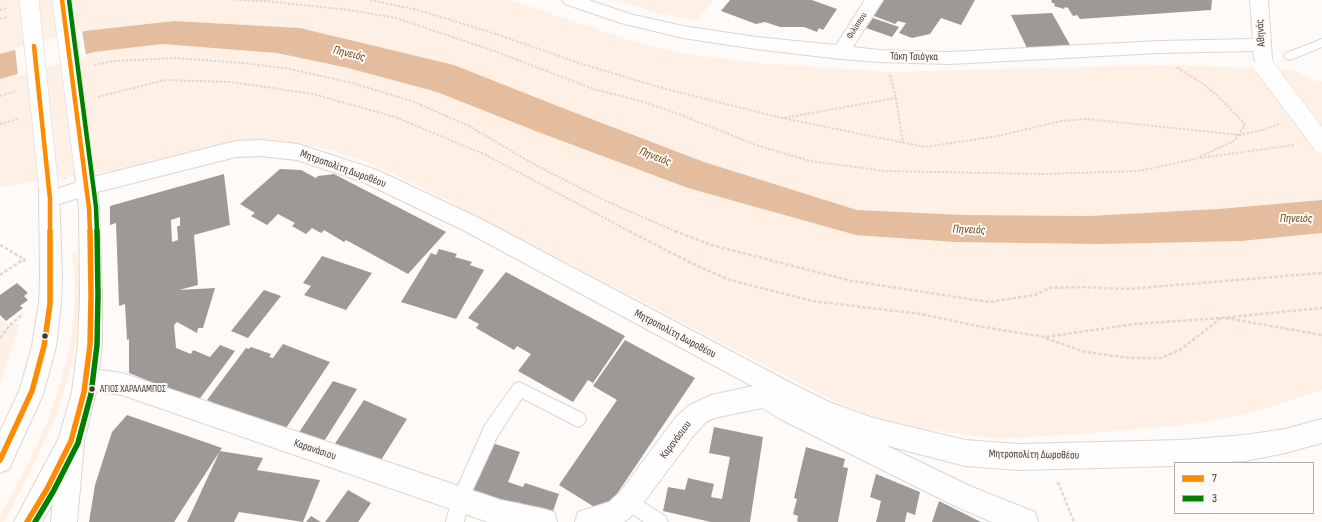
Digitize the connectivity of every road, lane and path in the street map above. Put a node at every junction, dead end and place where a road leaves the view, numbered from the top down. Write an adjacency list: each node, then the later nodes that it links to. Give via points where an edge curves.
1 (29, 0): 29 (street, bridge)
2 (62, 0): 28 (street, bridge)
3 (236, 0): 27 (path, via 350,10 396,18 494,51 594,89 681,115 758,146 810,161 886,170 1044,174 1139,171)
4 (370, 0): 20 (path, via 418,10 666,89)
5 (571, 0): 10 (street, Τάκη Τσιόγκα, via 627,19 682,32)
6 (874, 0): 10 (street, Φιλίππου)
7 (1259, 0): 9 (street, Αθηνάς)
8 (1322, 43): 11 (lane)
9 (1262, 45): 10 (street, Τάκη Τσιόγκα, via 950,58); 25 (street, Αθηνάς, bridge, via 1264,66)
10 (840, 53)
11 (1290, 56)
12 (1171, 65): 23 (path, via 1202,83 1228,104 1244,123)
13 (88, 67): 33 (path, via 115,61 176,58 290,69 352,83 412,101 469,126 539,167 663,226 711,245 852,281 989,302 1034,296 1050,288 1127,289)
14 (890, 72): 18 (path)
15 (22, 89): 16 (path)
16 (0, 96)
17 (98, 97): 38 (path, via 165,80 231,82 313,94 395,117 486,155 691,263 727,279 812,301 921,314)
18 (896, 98): 20 (path); 24 (path)
19 (22, 118): 22 (path)
20 (782, 118): 24 (path)
21 (1285, 122): 23 (path, via 1263,130)
22 (0, 124)
23 (1240, 134): 24 (path, via 1087,119 1061,121 956,144 925,147); 27 (path, via 1234,141)
24 (902, 143)
25 (1322, 143)
26 (1298, 144): 27 (path)
27 (1195, 159)
28 (86, 182): 29 (street, Μητροπολίτη Δωροθέου); 39 (street, via 91,295); 40 (street, Μητροπολίτη Δωροθέου, via 236,149 260,148 298,152 370,176 473,225)
29 (49, 194): 44 (street, via 51,278 44,346 32,391)
30 (0, 244): 31 (path)
31 (24, 259): 32 (path); 34 (path)
32 (25, 267)
33 (1322, 273)
34 (0, 275)
35 (1322, 308): 36 (path)
36 (1222, 318): 37 (path); 38 (path, via 1135,324); 38 (path, via 1180,350 1161,358 1129,358 1085,352)
37 (1322, 335)
38 (1045, 337)
39 (86, 379): 43 (street); 47 (street, Καρανάσιου, via 122,384)
40 (774, 394): 42 (street, Μητροπολίτη Δωροθέου, via 879,431 942,449 991,456 1182,453 1268,445); 46 (street, Καρανάσιου, via 710,407 697,414 685,426); 48 (street, Μητροπολίτη Δωροθέου, via 793,413 964,497)
41 (578, 419): 47 (lane, via 519,389 492,430)
42 (1322, 431)
43 (71, 441): 49 (street); 50 (street)
44 (0, 460)
45 (1058, 482): 54 (path)
46 (629, 501): 52 (street, Καρανάσιου, via 618,511); 53 (lane)
47 (458, 510): 51 (street, Καρανάσιου, via 501,512)
48 (1021, 521)
49 (27, 522)
50 (64, 522)
51 (544, 522)
52 (588, 522)
53 (659, 522)
54 (1074, 522)

